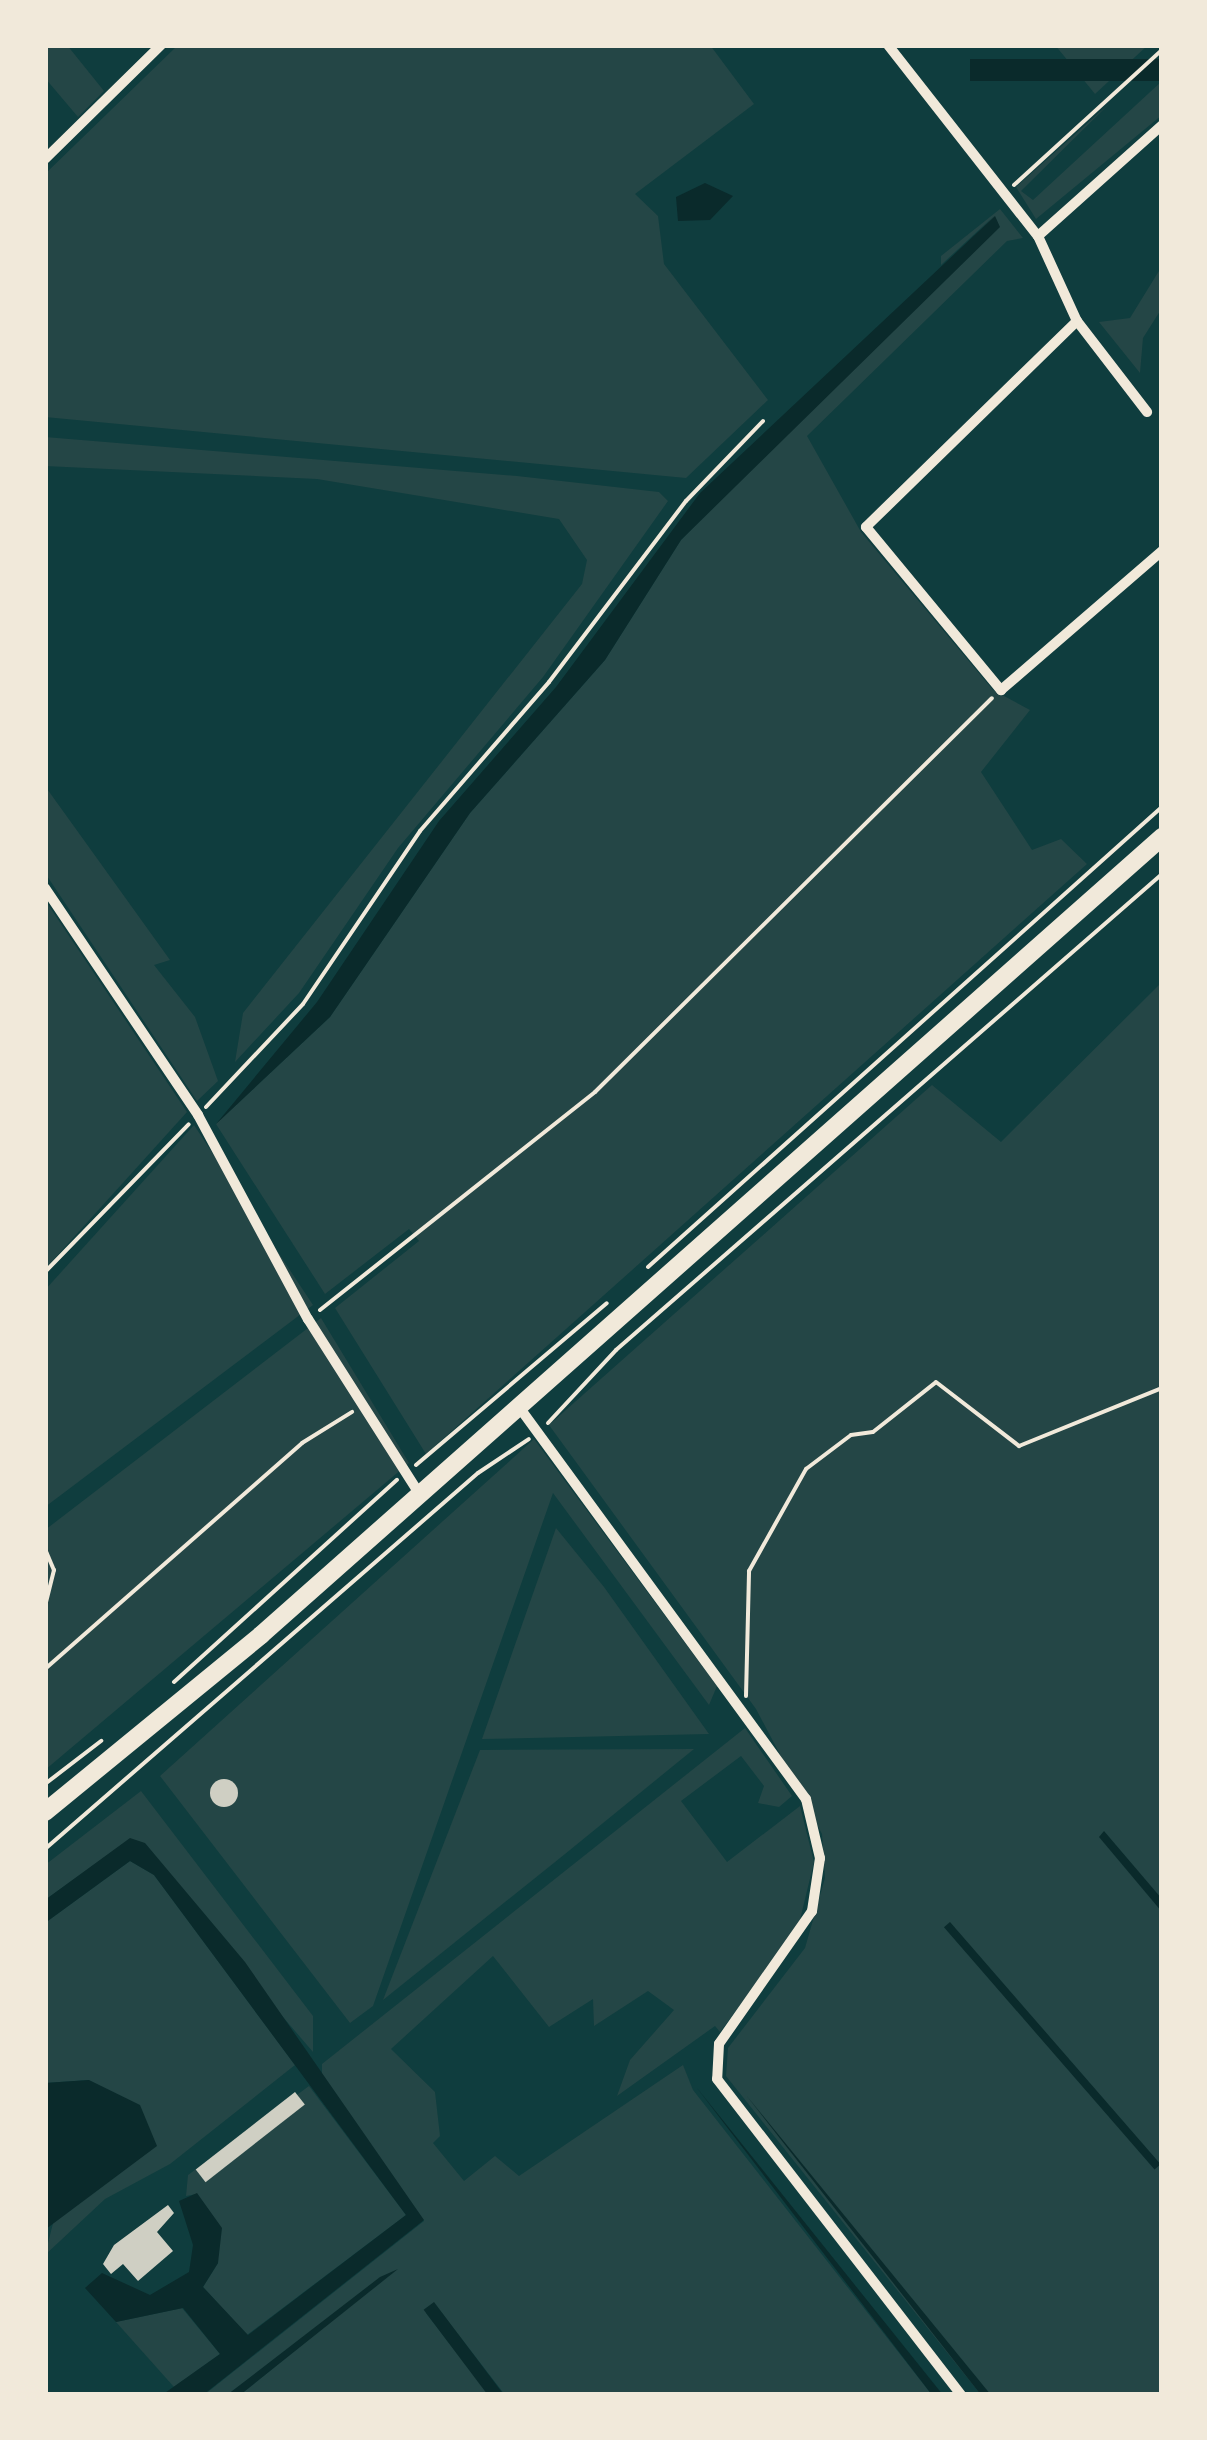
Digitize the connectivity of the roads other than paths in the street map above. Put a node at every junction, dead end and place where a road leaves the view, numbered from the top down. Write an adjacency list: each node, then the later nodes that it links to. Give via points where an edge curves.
1 (161, 45): 4 (street)
2 (888, 45): 5 (street)
3 (1162, 126): 5 (street)
4 (45, 159)
5 (1038, 236): 6 (street)
6 (1077, 321): 7 (street); 8 (street, via 866,527 1001,690)
7 (1148, 412)
8 (1162, 551)
9 (1162, 837): 11 (main road)
10 (45, 888): 12 (street, via 198,1115 308,1319 401,1476)
11 (519, 1407): 12 (main road); 14 (street, via 806,1800 820,1877 806,1926 718,2044 717,2079)
12 (419, 1493): 13 (main road)
13 (45, 1812)
14 (961, 2395)

